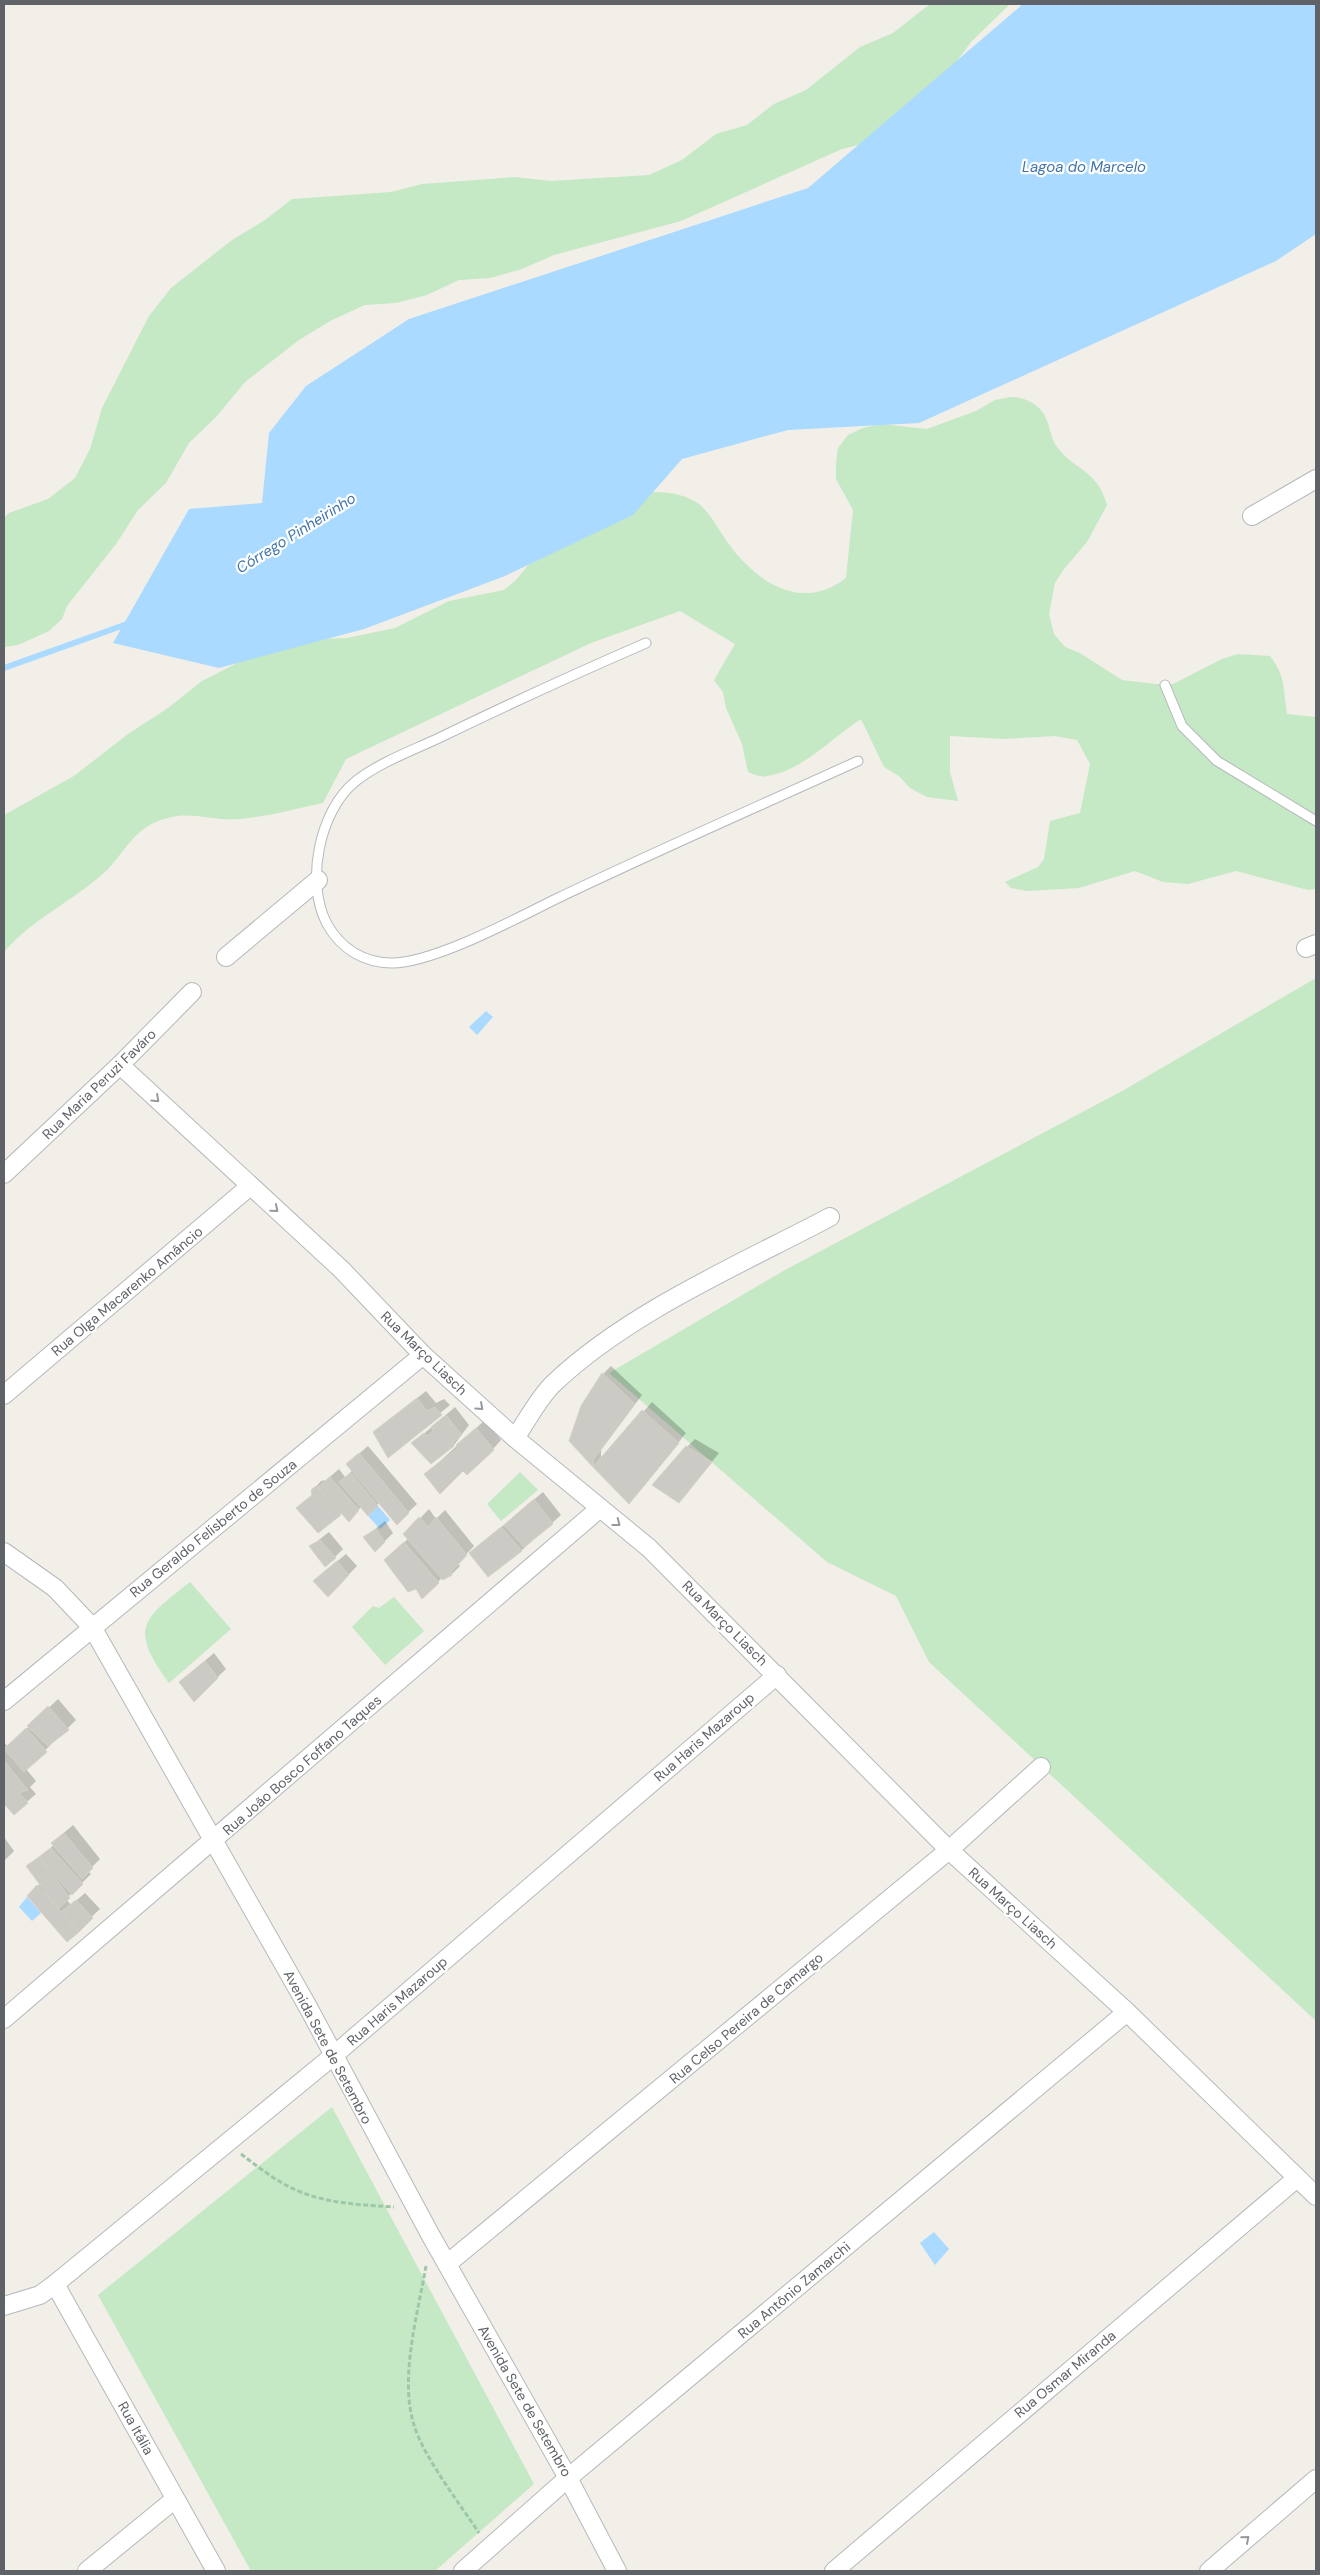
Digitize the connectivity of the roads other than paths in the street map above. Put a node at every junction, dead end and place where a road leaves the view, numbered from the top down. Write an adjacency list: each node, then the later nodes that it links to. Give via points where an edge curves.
1 (1316, 479): 2 (street)
2 (1252, 516)
3 (646, 643): 7 (lane, via 539,690 354,782 333,809 326,825 317,854)
4 (1165, 685): 6 (lane, via 1182,726 1217,761)
5 (858, 761): 7 (lane, via 529,913 418,959 393,963 368,960 342,944 320,903)
6 (1316, 821)
7 (318, 880): 8 (street)
8 (226, 957)
9 (192, 992): 10 (street, Rua Maria Peruzi Faváro)
10 (120, 1065): 11 (street, Rua Maria Peruzi Faváro); 12 (street, Rua Março Liasch, one-way to 12)
11 (4, 1174)
12 (249, 1187): 14 (street, Rua Março Liasch, one-way to 14, via 341,1269); 15 (street, Rua Olga Macarenko Amâncio)
13 (830, 1218): 16 (street, via 688,1292 588,1354 552,1384)
14 (423, 1355): 16 (street, Rua Março Liasch, one-way to 16); 19 (street, Rua Geraldo Felisberto de Souza)
15 (4, 1395)
16 (515, 1438): 17 (street, Rua Março Liasch)
17 (599, 1509): 20 (street, Rua Março Liasch, one-way to 20, via 649,1548); 23 (street, Rua João Bosco Foffano Taques)
18 (4, 1552): 19 (street, Avenida Sete de Setembro, via 55,1588)
19 (92, 1628): 21 (street, Rua Geraldo Felisberto de Souza); 23 (street, Avenida Sete de Setembro)
20 (777, 1675): 24 (street, Rua Março Liasch); 27 (street, Rua Haris Mazaroup)
21 (4, 1701)
22 (1041, 1767): 24 (street, Rua Celso Pereira de Camargo)
23 (214, 1841): 26 (street, Rua João Bosco Foffano Taques); 27 (street, Avenida Sete de Setembro)
24 (949, 1850): 25 (street, Rua Março Liasch); 30 (street, Rua Celso Pereira de Camargo)
25 (1127, 2012): 28 (street, Rua Março Liasch); 33 (street, Rua Antônio Zamarchi)
26 (4, 2019)
27 (333, 2056): 30 (street, Avenida Sete de Setembro); 31 (street, Rua Haris Mazaroup)
28 (1297, 2178): 29 (street, Rua Março Liasch); 40 (street, Rua Osmar Miranda)
29 (1316, 2196)
30 (447, 2264): 33 (street, Avenida Sete de Setembro)
31 (55, 2284): 32 (street, Rua Haris Mazaroup, via 40,2295); 35 (street, Rua Itália)
32 (4, 2306)
33 (568, 2478): 38 (street, Rua Antônio Zamarchi); 39 (street, Avenida Sete de Setembro)
34 (1316, 2479): 41 (street, one-way to 34)
35 (176, 2499): 36 (street); 37 (street, Rua Itália)
36 (87, 2571)
37 (216, 2571)
38 (463, 2571)
39 (617, 2571)
40 (834, 2571)
41 (1209, 2571)

